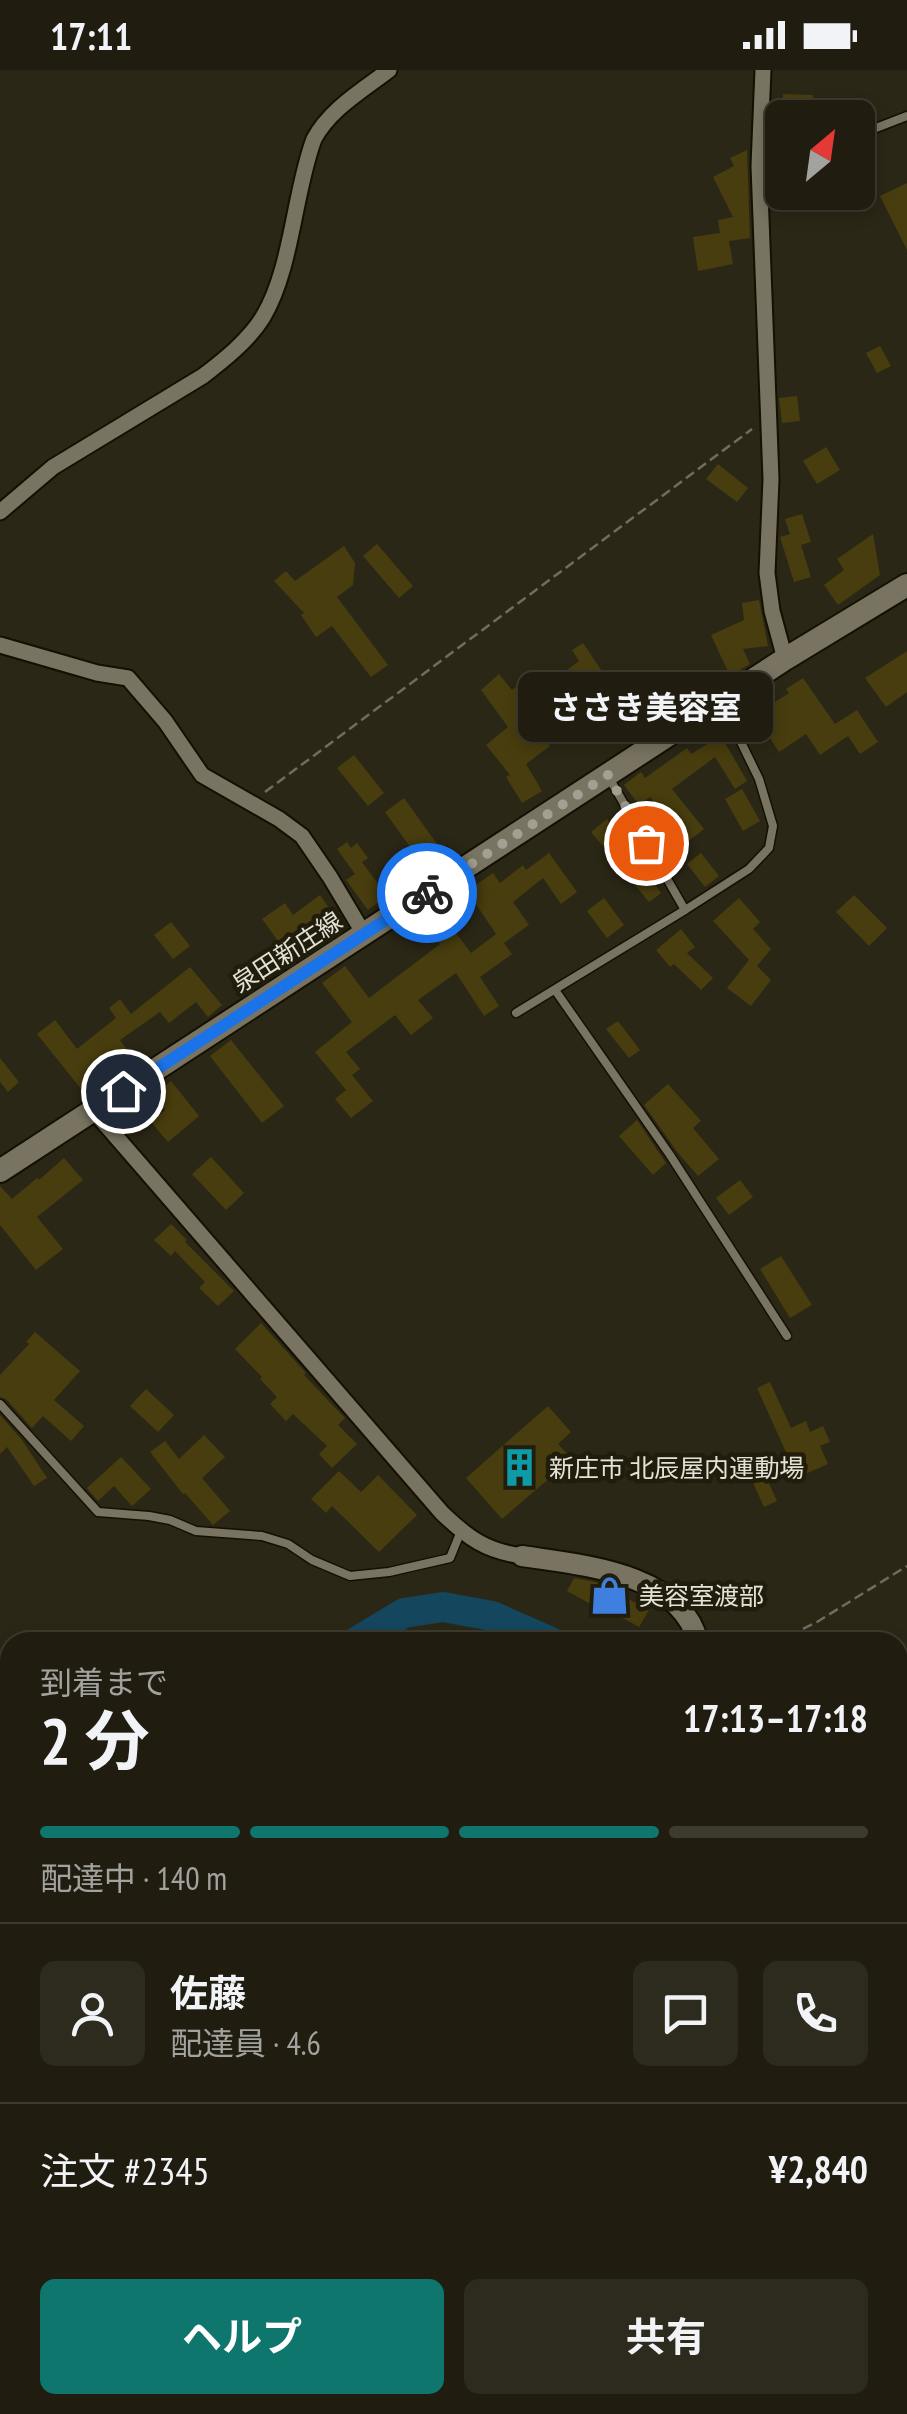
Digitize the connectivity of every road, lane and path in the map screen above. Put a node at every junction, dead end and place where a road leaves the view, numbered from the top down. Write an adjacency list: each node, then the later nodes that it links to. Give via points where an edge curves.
1 (389, 70): 8 (street, via 345,103 314,138 280,274 261,320 225,360 53,467)
2 (763, 70): 5 (street)
3 (907, 116): 4 (lane)
4 (875, 128)
5 (760, 151): 6 (lane); 7 (street)
6 (765, 151)
7 (769, 416): 11 (street, via 767,573); 14 (path)
8 (0, 512)
9 (907, 585): 11 (main road, 泉田新庄線)
10 (0, 645): 14 (street, via 128,678 202,775)
11 (785, 659): 12 (main road, 泉田新庄線)
12 (717, 703): 13 (main road, 泉田新庄線); 15 (lane, via 760,779 773,826 769,848 750,868)
13 (608, 775): 15 (lane); 16 (main road, 泉田新庄線)
14 (250, 802): 16 (street, via 302,836)
15 (686, 910): 17 (lane)
16 (364, 934): 19 (main road, 泉田新庄線)
17 (555, 990): 18 (lane); 21 (lane)
18 (516, 1013)
19 (93, 1110): 20 (main road, 泉田新庄線); 23 (street)
20 (0, 1171)
21 (787, 1336)
22 (0, 1404): 23 (lane, via 98,1512 262,1536 350,1576 450,1558)
23 (460, 1531): 24 (street, via 498,1553)
24 (522, 1556): 26 (street, via 626,1575 685,1614)
25 (907, 1566): 27 (path)
26 (694, 1632)
27 (796, 1632)

